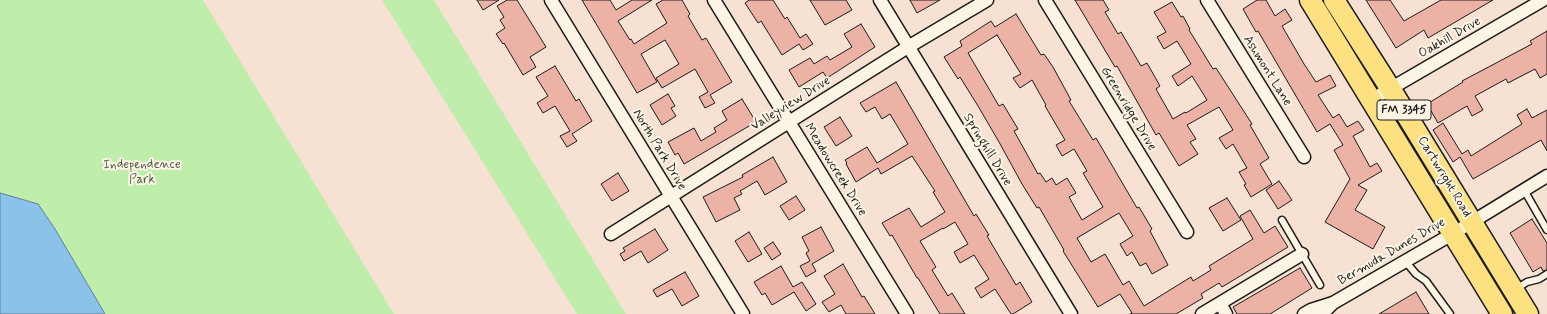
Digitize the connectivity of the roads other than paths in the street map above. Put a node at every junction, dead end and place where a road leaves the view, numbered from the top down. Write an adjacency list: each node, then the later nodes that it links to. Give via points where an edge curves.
1 (551, 0): 17 (street, North Park Drive)
2 (714, 0): 13 (street, Meadowcreek Drive)
3 (880, 0): 10 (street, Springhill Drive)
4 (987, 0): 10 (street, Valleyview Drive)
5 (1045, 0): 21 (street, Greenridge Drive)
6 (1207, 0): 14 (street, Ashmont Lane)
7 (1310, 0): 12 (main road, Cartwright Road / FM 3345)
8 (1334, 0): 11 (main road, Cartwright Road / FM 3345)
9 (1543, 0): 11 (street, Oakhill Drive)
10 (908, 47): 13 (street, Valleyview Drive); 34 (street, Springhill Drive)
11 (1390, 88): 12 (street, Oakhill Drive); 19 (main road, Cartwright Road / FM 3345)
12 (1371, 100): 22 (main road, Cartwright Road / FM 3345)
13 (789, 122): 17 (street, Valleyview Drive); 33 (street, Meadowcreek Drive)
14 (1304, 157)
15 (1547, 176): 16 (street, Bermuda Dunes Drive)
16 (1524, 190): 19 (street, Bermuda Dunes Drive); 20 (lane)
17 (671, 196): 23 (street, Valleyview Drive); 32 (street, North Park Drive)
18 (1282, 220): 24 (lane)
19 (1471, 222): 22 (street, Bermuda Dunes Drive); 28 (main road, Cartwright Road / FM 3345)
20 (1547, 230)
21 (1186, 232)
22 (1454, 233): 25 (street, Bermuda Dunes Drive); 31 (main road, Cartwright Road / FM 3345)
23 (611, 234)
24 (1302, 254): 27 (lane); 30 (street)
25 (1406, 261): 29 (street, Bermuda Dunes Drive); 38 (lane, via 1416,274 1426,281)
26 (1547, 274): 28 (lane)
27 (1320, 285)
28 (1513, 291): 39 (main road, Cartwright Road / FM 3345)
29 (1333, 303): 36 (street, Bermuda Dunes Drive); 37 (street, Bermuda Dunes Drive)
30 (1223, 309): 35 (street)
31 (1498, 312)
32 (743, 314)
33 (907, 314)
34 (1071, 314)
35 (1202, 314)
36 (1304, 314)
37 (1322, 314)
38 (1450, 314)
39 (1528, 314)

